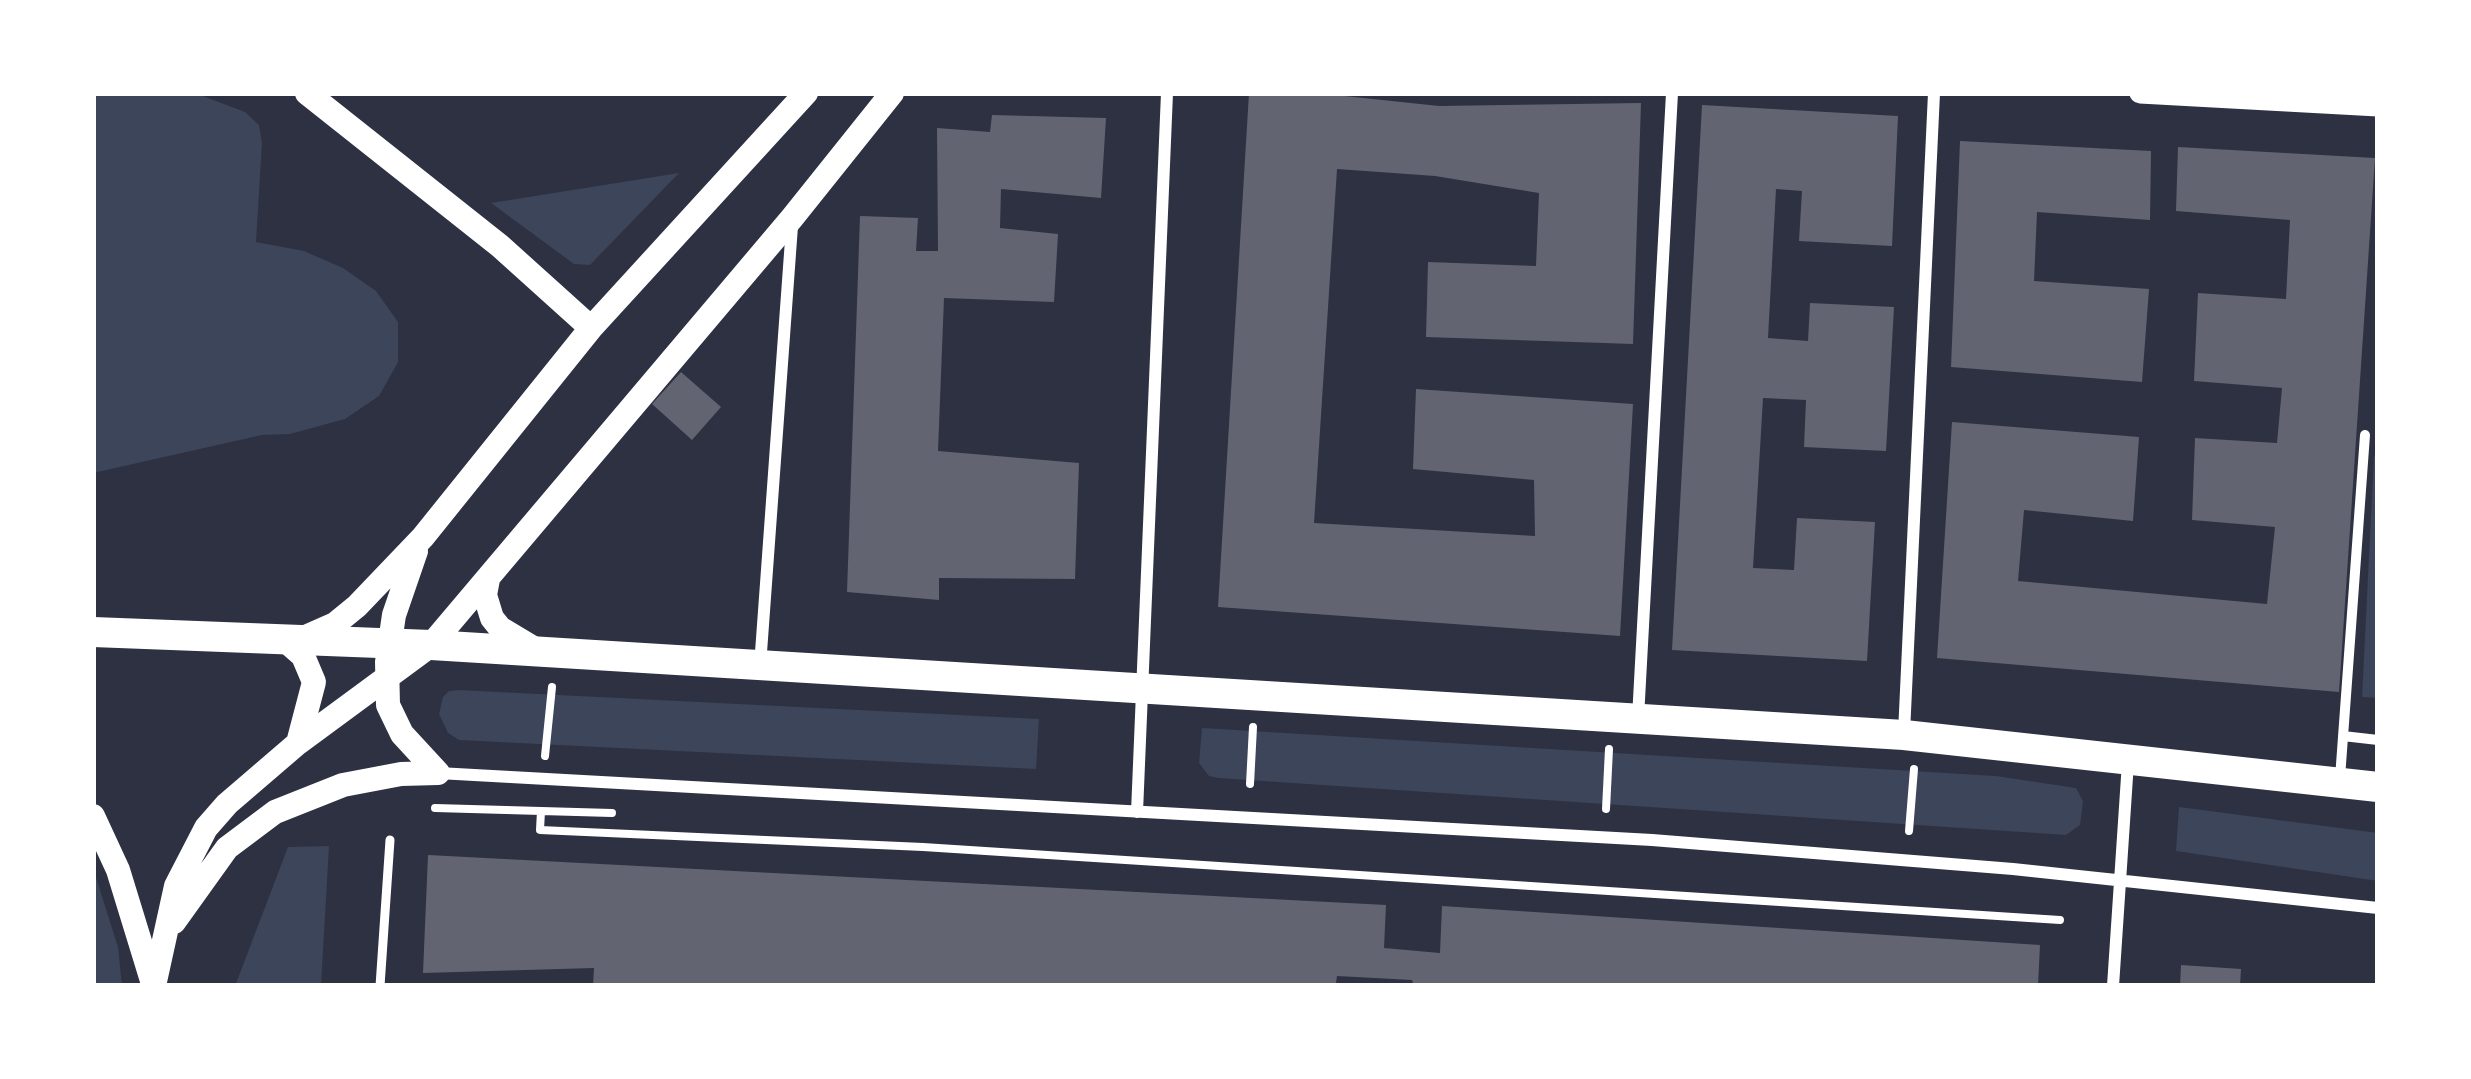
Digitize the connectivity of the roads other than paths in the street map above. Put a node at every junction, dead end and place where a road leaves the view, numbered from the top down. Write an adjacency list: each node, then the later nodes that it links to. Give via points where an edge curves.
1 (307, 93): 10 (main road)
2 (806, 93): 10 (main road)
3 (892, 93): 9 (main road)
4 (1167, 93): 21 (street)
5 (1672, 93): 22 (street)
6 (1934, 93): 23 (street)
7 (2140, 93): 8 (street)
8 (2378, 106)
9 (792, 218): 13 (main road); 19 (street)
10 (591, 328): 12 (main road)
11 (2365, 435): 24 (street)
12 (423, 536): 15 (main road, via 335,624); 16 (main road)
13 (488, 579): 17 (main road); 18 (main road, via 492,618)
14 (93, 632): 15 (main road)
15 (287, 643): 16 (main road); 26 (main road, via 314,682)
16 (390, 644): 17 (main road); 20 (main road)
17 (431, 645): 18 (main road); 20 (main road)
18 (543, 653): 19 (main road)
19 (760, 667): 21 (main road)
20 (386, 679): 26 (main road); 28 (main road, via 393,721)
21 (1142, 689): 22 (main road); 31 (street)
22 (1638, 719): 23 (main road)
23 (1904, 735): 27 (main road)
24 (2343, 736): 25 (street); 29 (street)
25 (2378, 740)
26 (298, 743): 36 (main road, via 206,828 183,867)
27 (2128, 760): 29 (main road); 34 (street)
28 (438, 773): 31 (street); 36 (main road, via 343,785 254,824 206,874)
29 (2340, 781): 30 (main road)
30 (2378, 787)
31 (1137, 812): 34 (street, via 1652,840)
32 (93, 816): 37 (main road)
33 (390, 840): 38 (lane)
34 (2120, 881): 35 (street); 39 (street)
35 (2378, 908)
36 (163, 939): 37 (main road)
37 (154, 986)
38 (380, 986)
39 (2114, 986)

